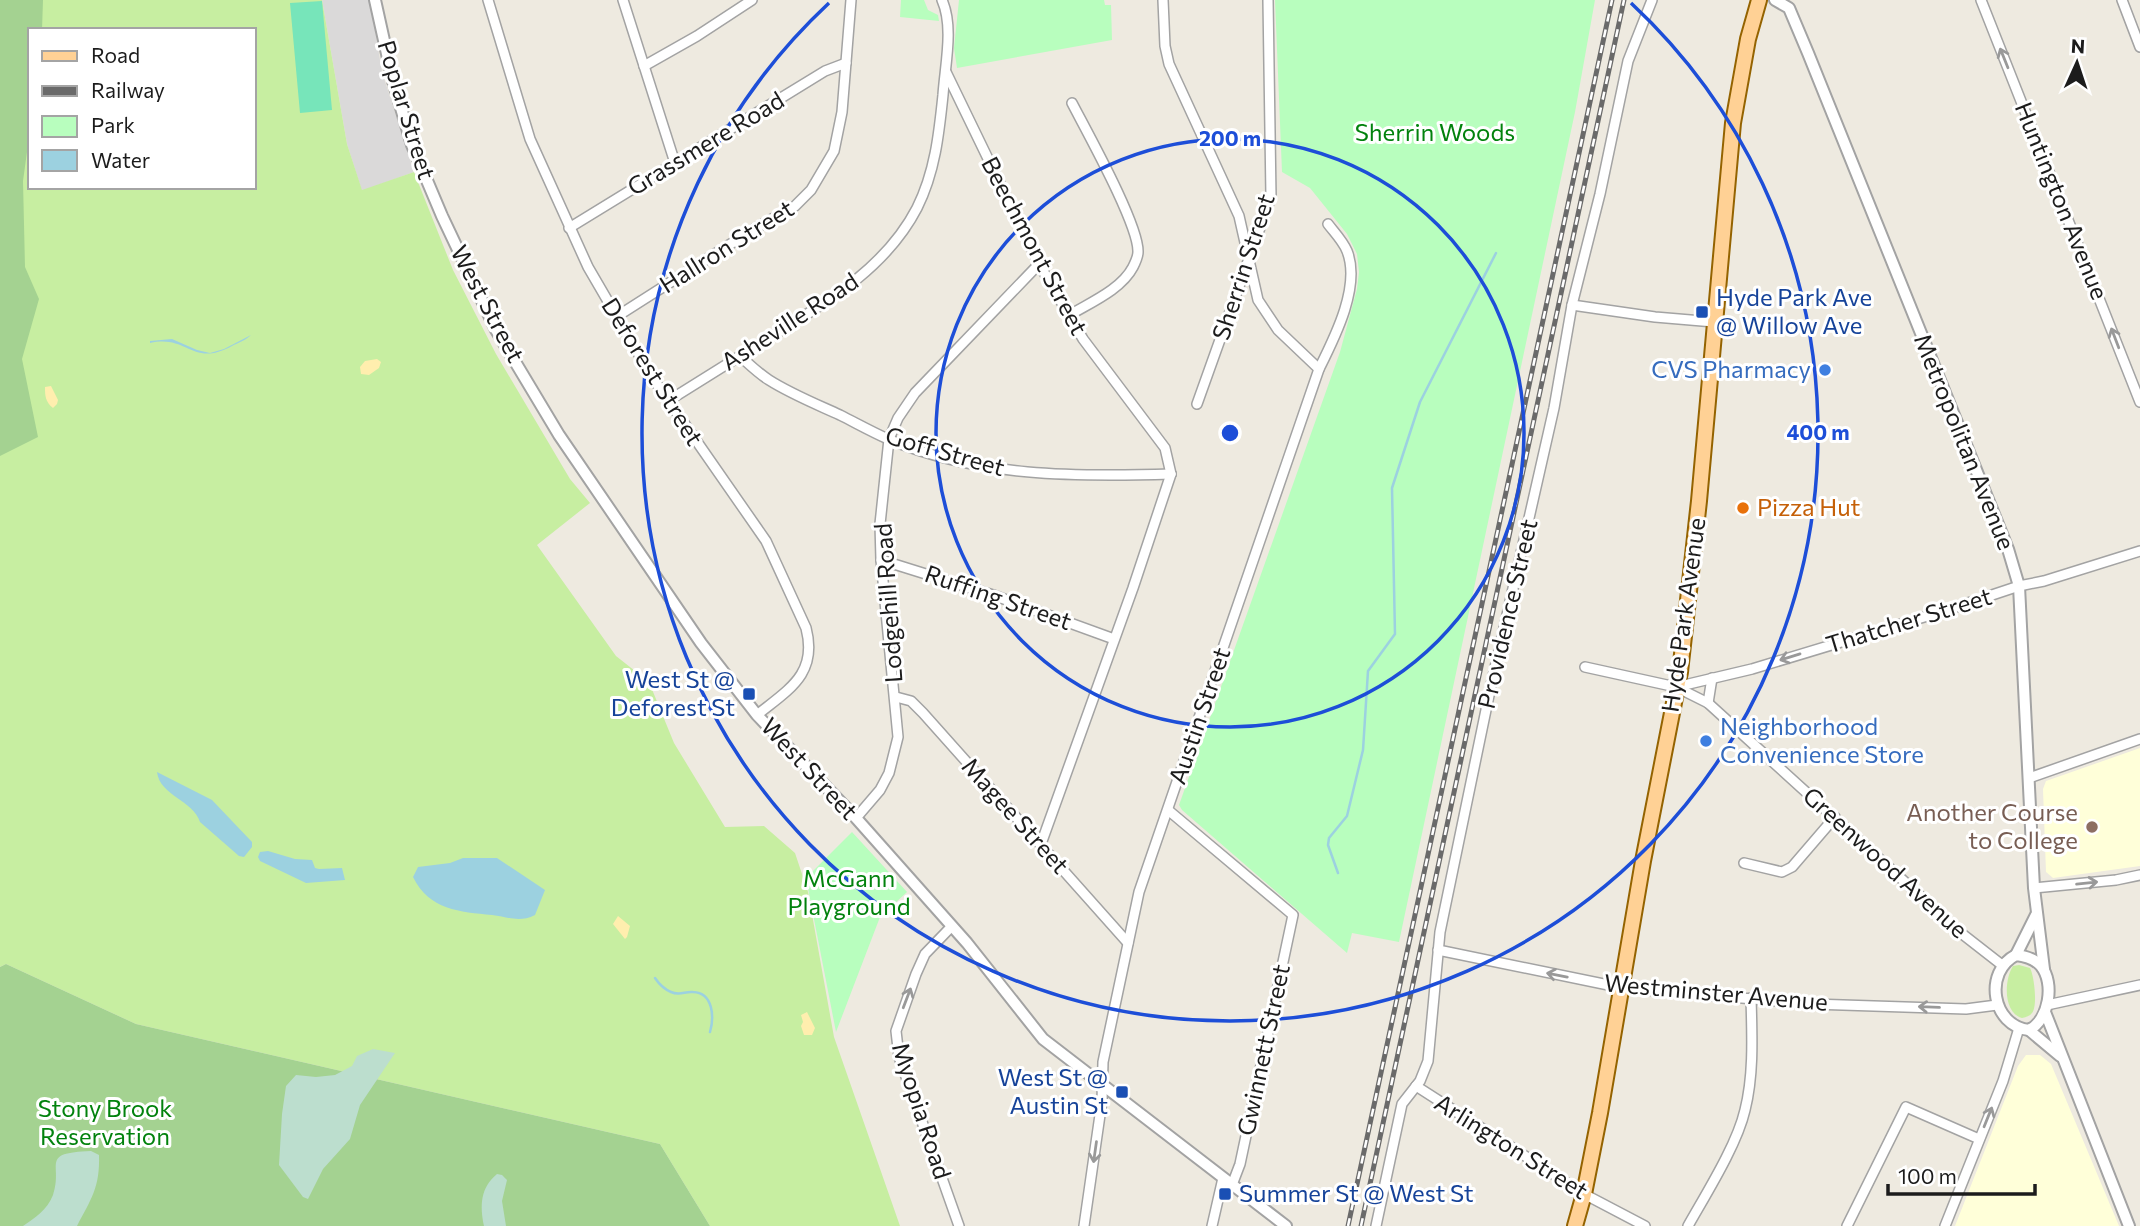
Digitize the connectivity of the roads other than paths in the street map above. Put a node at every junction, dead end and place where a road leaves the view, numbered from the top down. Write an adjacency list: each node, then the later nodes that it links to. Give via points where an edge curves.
1 (375, 0): 20 (street, Poplar Street, via 412,145)
2 (488, 0): 22 (street, Deforest Street, via 530,139)
3 (623, 0): 16 (street)
4 (752, 0): 16 (street)
5 (851, 0): 15 (street, Hallron Street)
6 (942, 0): 17 (street, Beechmont Street, via 948,19)
7 (1163, 0): 23 (street, via 1169,64 1234,204)
8 (1268, 0): 23 (street, Sherrin Street, via 1272,190)
9 (1652, 0): 25 (street, Providence Street, via 1628,61)
10 (1759, 0): 28 (main road, Hyde Park Avenue, via 1733,122)
11 (1776, 0): 38 (street, Metropolitan Avenue, via 1789,8 1794,19 2008,548)
12 (1981, 0): 32 (street, Huntington Avenue, one-way to 12)
13 (2122, 0): 14 (street)
14 (2140, 47)
15 (846, 63): 19 (street, Grassmere Road, via 825,71); 27 (street, Hallron Street, via 834,151 811,190 795,206)
16 (644, 66): 19 (street)
17 (945, 70): 24 (street, Beechmont Street); 29 (street, Asheville Road, via 929,179 915,211 892,244 834,298)
18 (1073, 103): 26 (street, via 1126,214 1138,254 1132,270 1111,290)
19 (675, 163): 22 (street, Grassmere Road)
20 (443, 217): 45 (street, West Street, via 496,330 559,435 701,643)
21 (1328, 224): 30 (street, Austin Street, via 1346,249 1352,273 1345,308)
22 (569, 228): 27 (street, Deforest Street)
23 (1250, 262): 30 (street, via 1258,300 1269,318); 33 (street, Sherrin Street)
24 (1038, 264): 26 (street, Beechmont Street); 34 (street, Lodgehill Road, via 915,393)
25 (1572, 305): 28 (street); 58 (street, Providence Street)
26 (1068, 316): 35 (street, Beechmont Street, via 1165,448)
27 (616, 317): 31 (street, Deforest Street)
28 (1714, 322): 42 (main road, Hyde Park Avenue, via 1689,602)
29 (740, 356): 31 (street, Asheville Road); 34 (street, Goff Street, via 768,379)
30 (1319, 369): 48 (street, Austin Street)
31 (668, 401): 45 (street, Deforest Street, via 766,541 806,628 809,659 802,677)
32 (2140, 401)
33 (1197, 404)
34 (889, 439): 35 (street, Goff Street, via 996,469 1083,477); 37 (street, Lodgehill Road)
35 (1171, 474): 39 (street)
36 (2140, 551): 38 (street, Thatcher Street)
37 (881, 560): 39 (street, Ruffing Street); 43 (street, Lodgehill Road)
38 (2019, 586): 41 (street, Thatcher Street, one-way to 41); 47 (street, Metropolitan Avenue)
39 (1114, 639): 51 (street)
40 (1585, 667): 42 (street, Greenwood Avenue)
41 (1712, 678): 42 (street, Thatcher Street); 44 (street)
42 (1676, 687): 44 (street, Greenwood Avenue); 63 (main road, Hyde Park Avenue)
43 (896, 697): 50 (street, Lodgehill Road, via 898,737 890,773); 51 (street, Magee Street, via 911,701 923,713)
44 (1708, 702): 49 (street, Greenwood Avenue)
45 (757, 715): 50 (street, West Street)
46 (2140, 739): 47 (street)
47 (2029, 778): 54 (street, Metropolitan Avenue)
48 (1168, 810): 57 (street, Austin Street, via 1139,892); 72 (street, Gwinnett Street, via 1293,915 1240,1164)
49 (1835, 817): 52 (street, via 1792,867 1782,872); 60 (street, Greenwood Avenue)
50 (856, 818): 56 (street, West Street)
51 (1041, 844): 57 (street, Magee Street)
52 (1744, 863)
53 (2140, 875): 54 (street, one-way to 53)
54 (2034, 888): 55 (street, Metropolitan Avenue)
55 (2036, 915): 59 (street); 61 (street, Metropolitan Avenue)
56 (951, 926): 69 (street, West Street, via 1043,1039); 74 (street, Myopia Road, one-way to 56, via 899,1057 896,1031 925,954)
57 (1128, 943): 69 (street, Austin Street, via 1103,1062)
58 (1438, 950): 63 (street, Westminster Avenue, one-way to 58); 70 (street, Providence Street, via 1430,1054)
59 (2016, 955): 60 (street); 61 (street, via 2033,959)
60 (2001, 965): 65 (street)
61 (2044, 969): 66 (street)
62 (2140, 985): 66 (street)
63 (1623, 988): 64 (street, Westminster Avenue); 73 (main road, Hyde Park Avenue)
64 (1751, 998): 65 (street, Westminster Avenue, one-way to 64, via 1952,1008); 81 (street, via 1752,1047 1745,1114)
65 (1997, 1005): 67 (street, via 2007,1021)
66 (2046, 1009): 67 (street, via 2041,1021); 68 (street)
67 (2024, 1029): 68 (street); 71 (street, one-way to 67)
68 (2062, 1058): 84 (street)
69 (1103, 1085): 72 (street, West Street); 75 (street, Austin Street, one-way to 75)
70 (1416, 1086): 73 (street, Arlington Street); 78 (street, Providence Street, via 1402,1104)
71 (1979, 1139): 82 (street, via 1906,1107); 83 (street)
72 (1228, 1181): 76 (street, Gwinnett Street); 77 (street, West Street)
73 (1584, 1194): 79 (main road, Hyde Park Avenue); 80 (street, Arlington Street)
74 (958, 1226)
75 (1084, 1226)
76 (1212, 1226)
77 (1286, 1226)
78 (1376, 1226)
79 (1574, 1226)
80 (1645, 1226)
81 (1688, 1226)
82 (1847, 1226)
83 (1945, 1226)
84 (2129, 1226)

